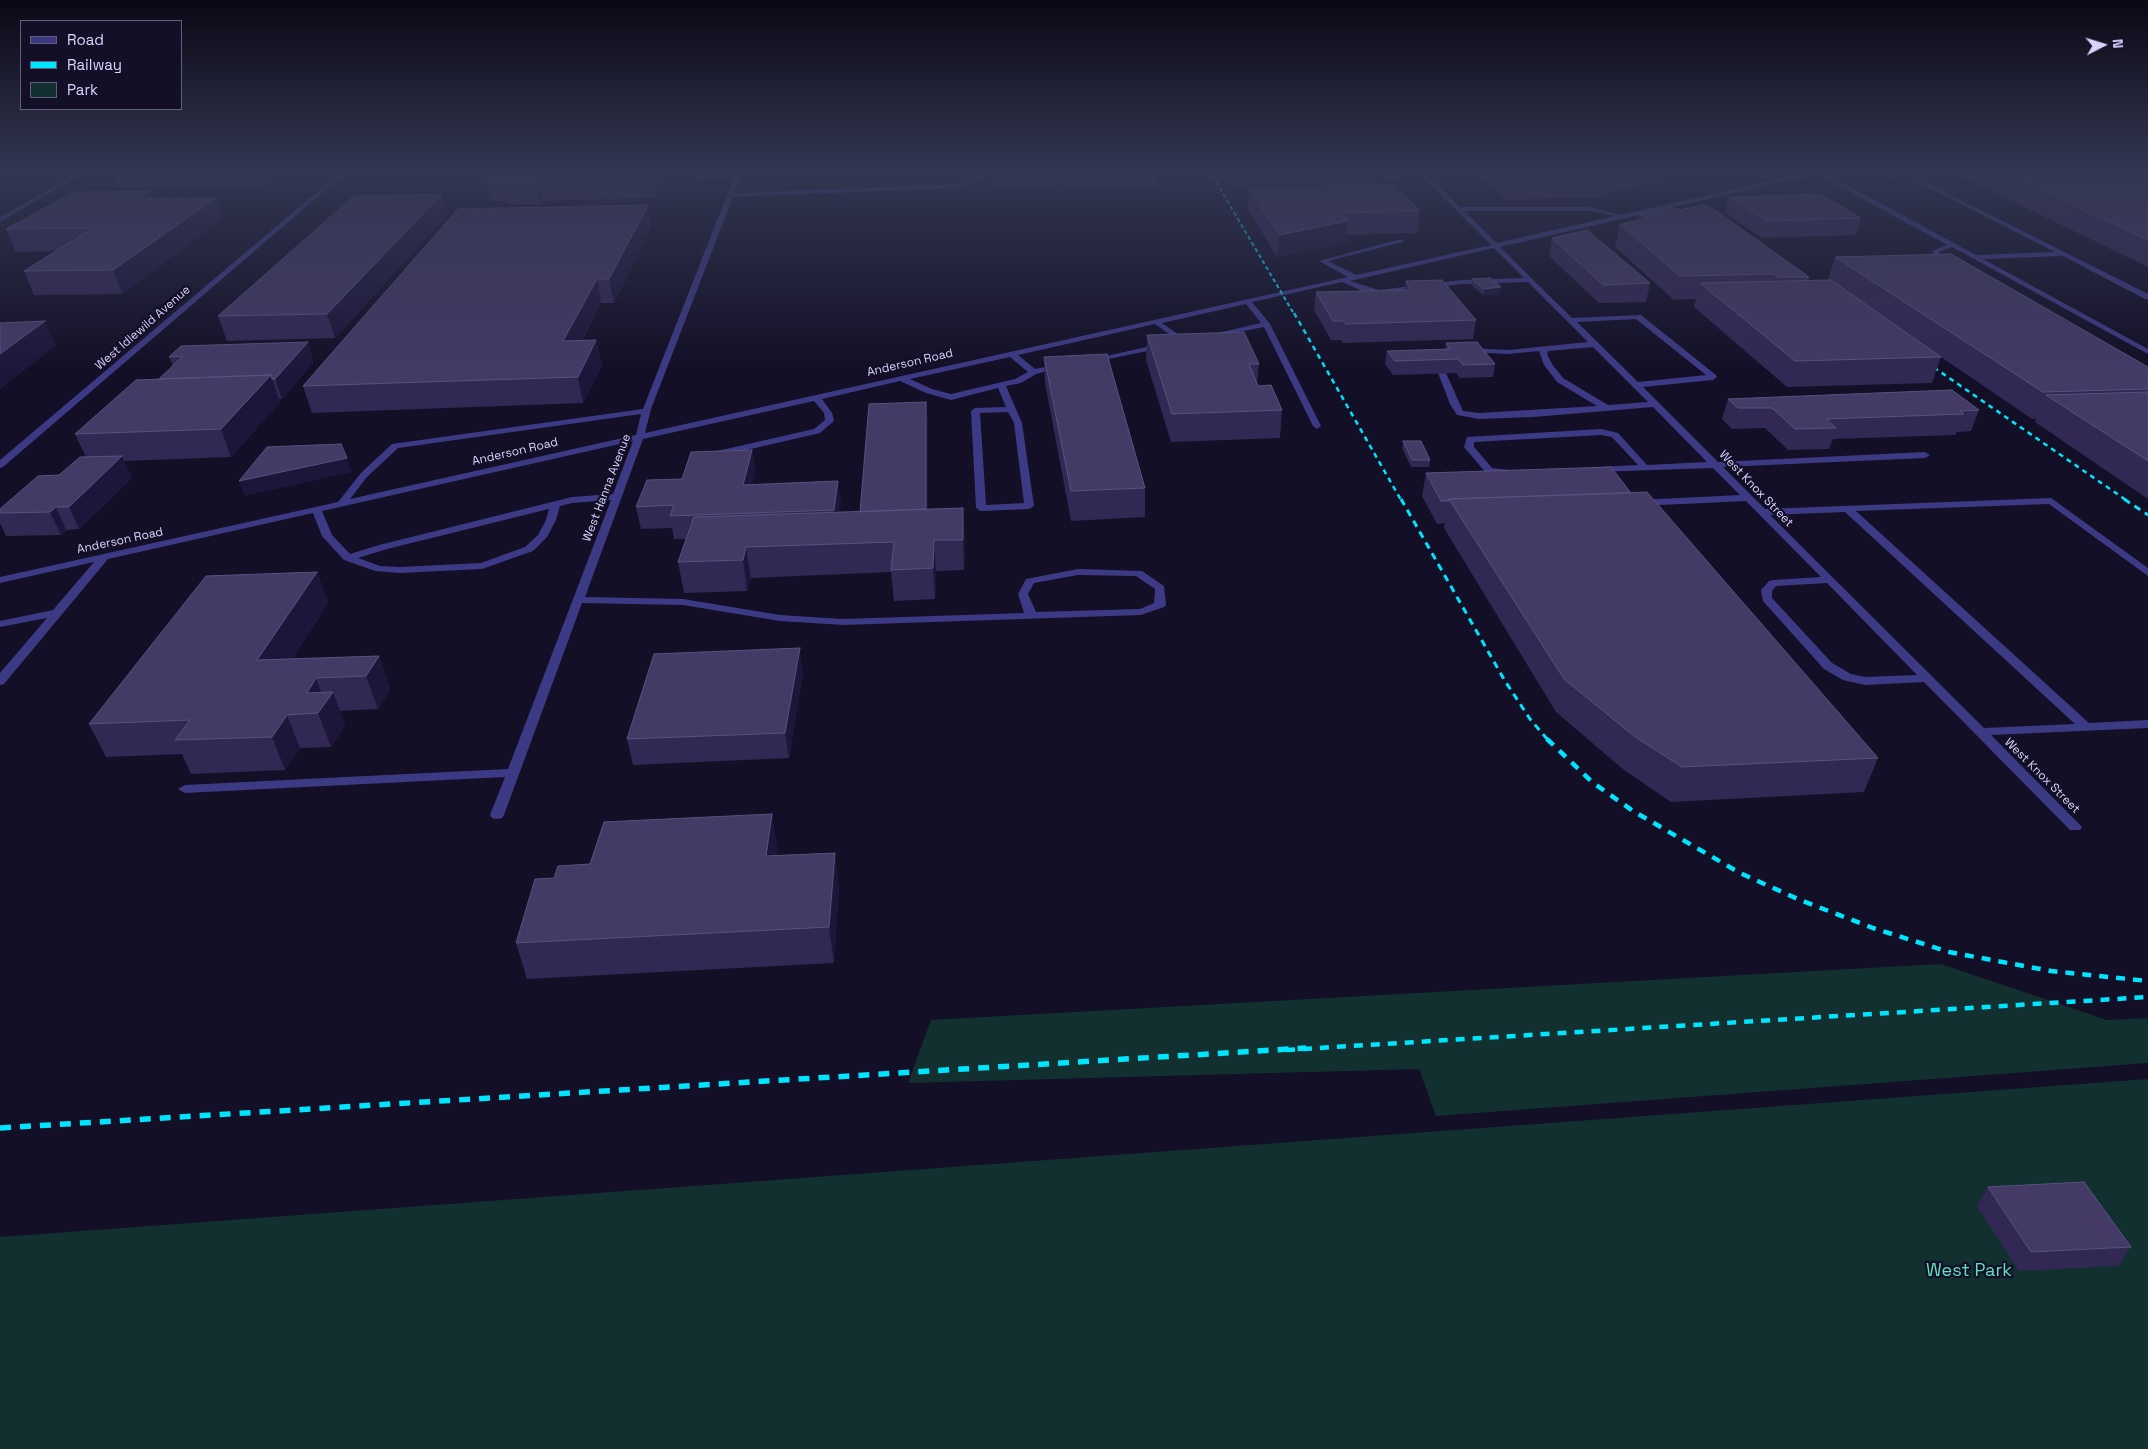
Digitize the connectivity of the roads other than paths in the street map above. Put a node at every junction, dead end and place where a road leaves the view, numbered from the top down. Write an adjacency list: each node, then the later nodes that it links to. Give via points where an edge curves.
1 (267, 238): 51 (street, West Idlewild Avenue)
2 (713, 238): 46 (street, West Hanna Avenue)
3 (1487, 238): 9 (street, West Knox Street)
4 (1530, 238): 9 (street, Anderson Road)
5 (1939, 238): 8 (street)
6 (2031, 238): 10 (street)
7 (1401, 241): 13 (street, via 1322,261)
8 (1952, 245): 11 (street); 12 (street, via 1940,248 1935,254)
9 (1495, 246): 13 (street, Anderson Road); 15 (street, West Knox Street)
10 (2064, 254): 11 (street); 17 (street)
11 (1974, 257): 16 (street)
12 (1955, 268)
13 (1354, 277): 14 (street, Anderson Road)
14 (1342, 280): 15 (street, via 1379,292 1462,282); 19 (street, Anderson Road)
15 (1529, 280): 20 (street, West Knox Street)
16 (2048, 297): 18 (street); 22 (street)
17 (2148, 297)
18 (2027, 298)
19 (1247, 301): 21 (street, Anderson Road); 23 (street)
20 (1570, 320): 30 (street, West Knox Street); 41 (street, via 1638,316 1713,377)
21 (1155, 321): 27 (street); 34 (street, Anderson Road)
22 (2096, 323): 24 (street); 29 (street)
23 (1266, 324): 25 (street); 47 (street)
24 (2082, 325)
25 (1201, 337)
26 (1192, 339): 27 (street)
27 (1182, 341): 35 (street)
28 (2148, 342): 29 (street)
29 (2132, 343): 33 (street)
30 (1594, 344): 31 (street); 41 (street, West Knox Street)
31 (1544, 348): 32 (street, via 1508,352); 45 (street, via 1548,365 1560,380)
32 (1462, 350)
33 (2148, 352)
34 (1011, 354): 37 (street); 39 (street, Anderson Road)
35 (1079, 362)
36 (1070, 364): 37 (street)
37 (1033, 372): 40 (street, via 1018,381)
38 (1442, 373): 45 (street, via 1460,413 1479,416)
39 (900, 378): 40 (street, via 952,397); 42 (street, Anderson Road)
40 (1001, 385): 44 (street)
41 (1636, 385): 43 (street, West Knox Street)
42 (816, 397): 48 (street, Anderson Road); 49 (street, via 830,421 817,431)
43 (1655, 404): 45 (street); 52 (street, West Knox Street)
44 (1010, 409): 44 (street, via 1018,423 1029,506 981,508 975,411)
45 (1608, 409)
46 (646, 411): 48 (street, West Hanna Avenue); 59 (street, via 395,446 364,475)
47 (1317, 426)
48 (640, 436): 56 (street, West Hanna Avenue); 59 (street, Anderson Road)
49 (711, 455)
50 (1925, 456): 52 (street)
51 (0, 465)
52 (1716, 466): 53 (street); 57 (street, West Knox Street)
53 (1645, 468): 54 (street); 55 (street, via 1615,435 1601,432 1470,439 1469,447 1490,471)
54 (1587, 471)
55 (1520, 474)
56 (618, 497): 60 (street, via 572,500); 69 (street, West Hanna Avenue)
57 (1747, 498): 58 (street); 63 (street, West Knox Street)
58 (1636, 503)
59 (341, 504): 62 (street, Anderson Road)
60 (555, 505): 65 (street); 65 (street, via 542,536 529,549 482,566 379,569)
61 (1848, 509): 63 (street); 66 (street, via 2051,502); 76 (street)
62 (316, 510): 64 (street, Anderson Road); 65 (street, via 327,536)
63 (1761, 512): 68 (street, West Knox Street)
64 (104, 557): 67 (street, Anderson Road); 70 (street)
65 (348, 558)
66 (2148, 573)
67 (0, 580)
68 (1828, 580): 73 (street, West Knox Street); 73 (street, via 1773,584 1766,590 1767,599 1828,666 1847,677 1865,681)
69 (578, 600): 71 (street, via 683,602 780,618 842,622); 78 (street, West Hanna Avenue)
70 (57, 613): 72 (street); 74 (street)
71 (1031, 615): 71 (street, via 1141,612 1160,605 1160,588 1138,573 1078,572 1030,581 1023,594)
72 (0, 624)
73 (1926, 678): 77 (street, West Knox Street)
74 (0, 681)
75 (2148, 724): 76 (street)
76 (2086, 727): 77 (street)
77 (1980, 732): 81 (street, West Knox Street)
78 (513, 773): 79 (street); 80 (street, West Hanna Avenue)
79 (184, 789)
80 (497, 815)
81 (2074, 827)

